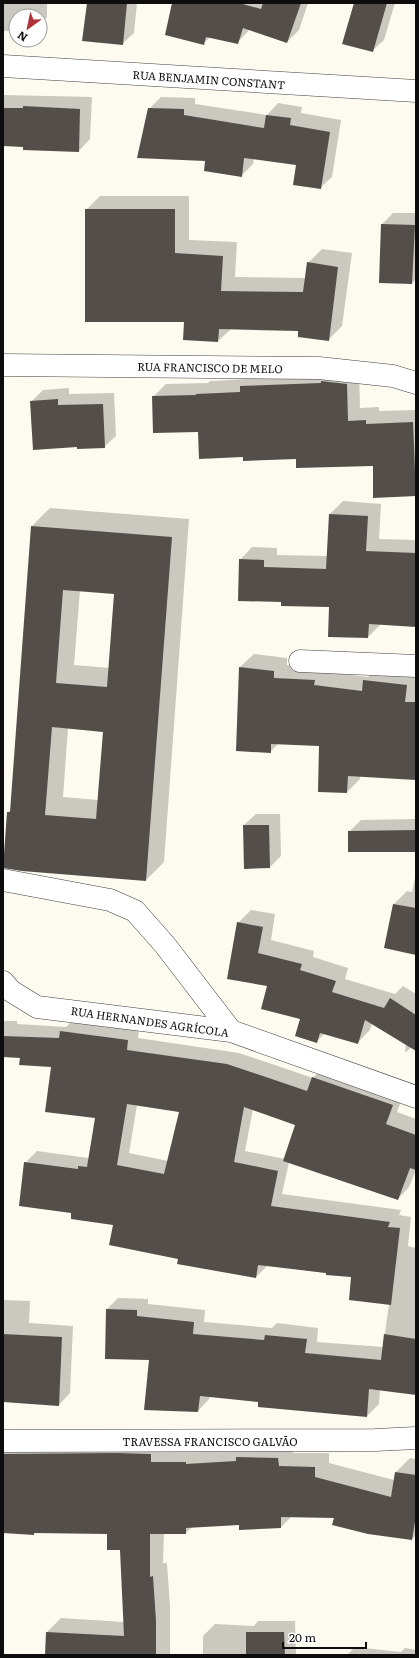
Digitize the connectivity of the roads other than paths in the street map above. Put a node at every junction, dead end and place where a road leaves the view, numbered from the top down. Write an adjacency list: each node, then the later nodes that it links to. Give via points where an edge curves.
1 (3, 66): 2 (street, RUA BENJAMIN CONSTANT)
2 (416, 91)
3 (3, 365): 4 (street, RUA FRANCISCO DE MELO, via 319,368 393,376)
4 (416, 383)
5 (300, 661): 6 (street)
6 (416, 666)
7 (3, 880): 9 (street, via 110,900 135,911 165,945)
8 (3, 982): 9 (street, RUA HERNANDES AGRÍCOLA, via 10,991 37,1007)
9 (231, 1031): 10 (street, RUA HERNANDES AGRÍCOLA)
10 (416, 1097)
11 (416, 1438): 12 (street, TRAVESSA FRANCISCO GALVÃO)
12 (3, 1441)

